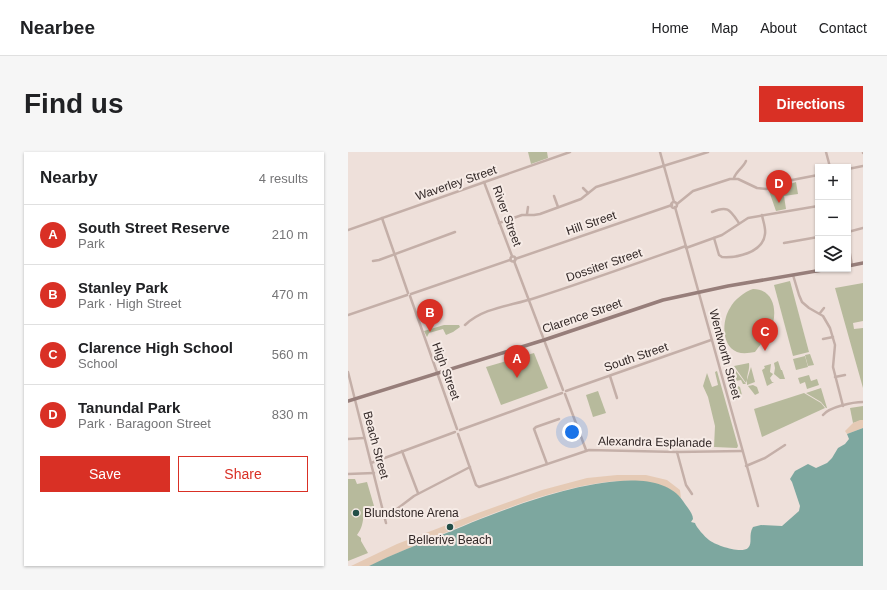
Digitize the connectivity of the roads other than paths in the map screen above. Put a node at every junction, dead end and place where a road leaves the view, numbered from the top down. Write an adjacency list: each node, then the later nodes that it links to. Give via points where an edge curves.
1 (570, 152): 12 (street, Waverley Street)
2 (660, 152): 7 (street)
3 (708, 152): 7 (street)
4 (826, 152): 6 (street)
5 (746, 161): 11 (street)
6 (829, 164)
7 (664, 166): 14 (street, via 596,187); 16 (street)
8 (863, 166): 9 (street)
9 (851, 168)
10 (815, 176): 11 (street, via 766,189)
11 (734, 178): 16 (street, via 693,191)
12 (484, 182): 25 (street, Waverley Street); 26 (street, River Street)
13 (583, 188): 14 (street)
14 (588, 193): 20 (street, via 581,199)
15 (554, 196): 20 (street)
16 (675, 203): 17 (street); 21 (street)
17 (672, 205): 21 (street); 39 (street, Hill Street)
18 (815, 206): 24 (street, Dossiter Street)
19 (528, 207): 23 (street)
20 (558, 207): 23 (street, via 537,215)
21 (675, 207): 35 (street, Wentworth Street)
22 (712, 212): 27 (street, via 727,209)
23 (527, 214): 26 (street)
24 (762, 215): 27 (street, Dossiter Street); 32 (street, via 765,234 760,246 753,252 722,258)
25 (382, 218): 29 (street, Waverley Street); 36 (street, High Street)
26 (499, 223): 37 (street, River Street)
27 (739, 223): 32 (street, Dossiter Street)
28 (863, 228): 30 (street)
29 (348, 230)
30 (851, 231)
31 (455, 232): 36 (street)
32 (714, 238): 35 (street, Dossiter Street)
33 (815, 238): 34 (street)
34 (784, 243)
35 (686, 247): 45 (street, Wentworth Street); 47 (street, Dossiter Street)
36 (395, 254): 40 (street); 46 (street, High Street)
37 (512, 256): 38 (street); 39 (street)
38 (510, 260): 39 (street); 46 (street)
39 (515, 260): 47 (street, River Street)
40 (373, 261)
41 (863, 263): 42 (main road)
42 (851, 265)
43 (815, 271): 44 (main road, Clarence Street)
44 (793, 274): 45 (main road, Clarence Street); 49 (street, via 802,302)
45 (698, 292): 54 (main road, Clarence Street, via 653,303); 55 (street, Wentworth Street)
46 (409, 294): 50 (street); 57 (street, High Street)
47 (529, 300): 51 (street, Dossiter Street, via 484,312); 54 (street, River Street)
48 (824, 308): 49 (street)
49 (820, 313): 52 (street, via 828,323)
50 (348, 315)
51 (465, 325)
52 (833, 337): 53 (street); 60 (street, via 835,349 832,364)
53 (823, 339)
54 (544, 340): 57 (main road, Clarence Street); 61 (street, River Street)
55 (711, 340): 59 (street, South Street); 75 (street, Wentworth Street)
56 (348, 374): 63 (street, Beach Street)
57 (437, 374): 63 (main road, Clarence Street); 69 (street, High Street)
58 (845, 374): 60 (street)
59 (610, 376): 61 (street, South Street); 62 (street)
60 (835, 377): 66 (street)
61 (564, 392): 69 (street, South Street); 73 (street, River Street)
62 (617, 398)
63 (354, 399): 64 (main road, Clarence Street); 70 (street, Beach Street)
64 (348, 401)
65 (863, 402): 66 (street)
66 (842, 406): 67 (street)
67 (823, 414)
68 (559, 419): 78 (street, via 534,429)
69 (458, 431): 74 (street, South Street); 80 (street, High Street)
70 (364, 438): 71 (street); 77 (street, Beach Street)
71 (348, 439)
72 (785, 445): 79 (street)
73 (586, 450): 76 (street, Alexandra Esplanade); 78 (street, Alexandra Esplanade)
74 (402, 451): 77 (street, South Street); 84 (street)
75 (742, 451): 76 (street, Alexandra Esplanade); 79 (street, Wentworth Street)
76 (677, 452): 85 (street, via 686,485)
77 (371, 462): 81 (street, Beach Street)
78 (547, 464): 83 (street, Alexandra Esplanade)
79 (746, 466): 86 (street, Wentworth Street)
80 (470, 467): 83 (street, High Street); 84 (street)
81 (374, 473): 82 (street); 87 (street, Beach Street)
82 (348, 474)
83 (478, 487)
84 (418, 493): 87 (street)
85 (692, 494)
86 (758, 506)
87 (385, 518): 88 (street, Beach Street)
88 (386, 523)

